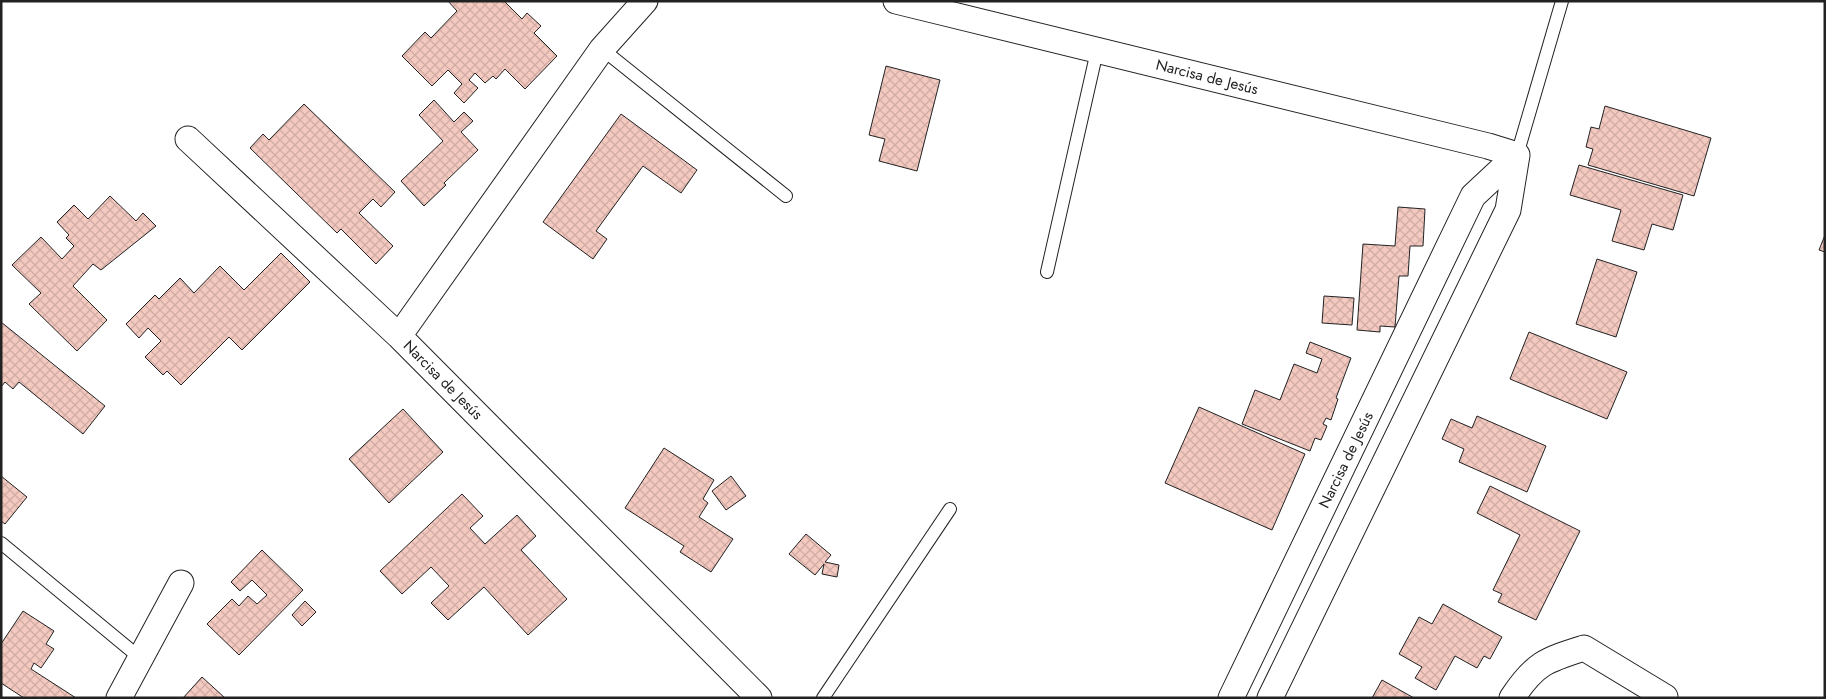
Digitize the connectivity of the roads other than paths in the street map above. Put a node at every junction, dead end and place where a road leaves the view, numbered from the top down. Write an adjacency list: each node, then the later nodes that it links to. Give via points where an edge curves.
1 (645, 1): 4 (street, Narcisa de Jesús)
2 (896, 1): 5 (street, Narcisa de Jesús)
3 (1562, 1): 7 (lane)
4 (602, 49): 8 (lane); 10 (street, Narcisa de Jesús)
5 (1097, 50): 7 (street, Narcisa de Jesús); 9 (lane)
6 (188, 138): 10 (street)
7 (1517, 155): 19 (street, Narcisa de Jesús, via 1474,196); 20 (street, via 1508,210)
8 (786, 196)
9 (1047, 272)
10 (399, 336): 17 (street, Narcisa de Jesús)
11 (950, 509): 18 (lane)
12 (1, 543): 14 (lane)
13 (181, 583): 14 (street)
14 (139, 657): 16 (street)
15 (1665, 697): 21 (street, via 1584,648 1547,660 1527,676)
16 (119, 698)
17 (759, 698)
18 (823, 698)
19 (1231, 698)
20 (1270, 698)
21 (1512, 698)

